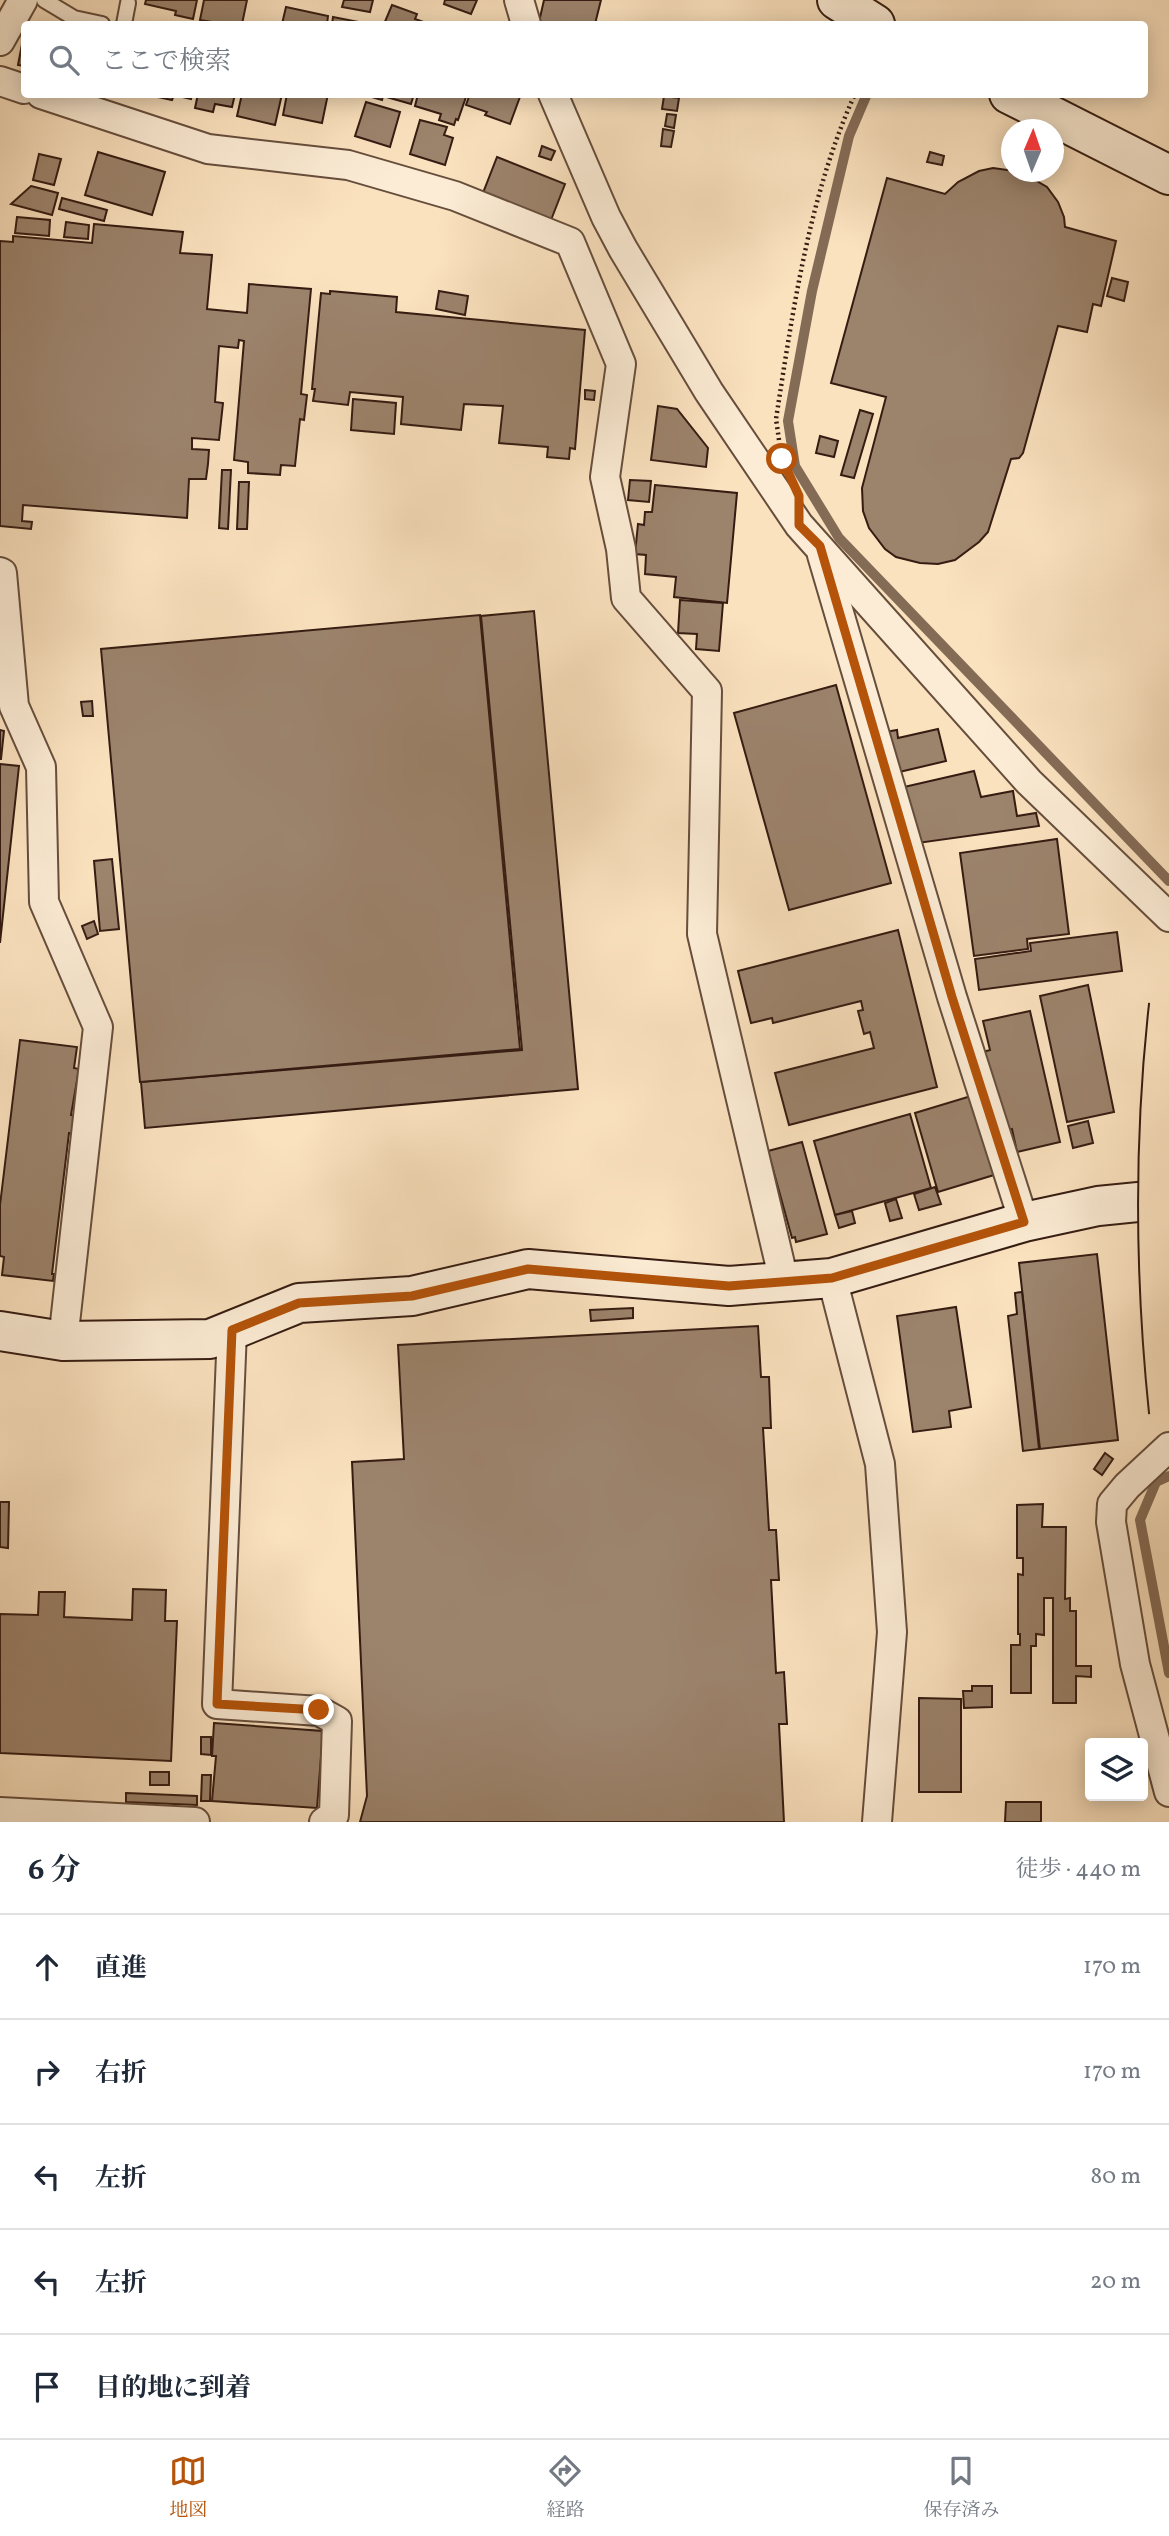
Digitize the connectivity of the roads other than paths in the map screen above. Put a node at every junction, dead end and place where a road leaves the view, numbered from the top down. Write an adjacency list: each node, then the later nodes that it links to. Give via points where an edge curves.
1 (23, 0): 10 (street)
2 (44, 0): 6 (lane)
3 (519, 0): 8 (street)
4 (837, 0): 9 (street)
5 (128, 3): 7 (lane)
6 (88, 21)
7 (125, 21)
8 (525, 21)
9 (870, 21)
10 (0, 41)
11 (0, 81): 12 (street)
12 (21, 88)
13 (53, 98): 24 (street, via 208,149 348,165 455,196 570,242 621,364 604,477 621,549 626,598 707,691 702,934)
14 (555, 98): 17 (street, via 623,249 709,392 799,525)
15 (1017, 98): 16 (street)
16 (1169, 175)
17 (820, 546): 19 (street, via 1029,782); 22 (street, via 952,997)
18 (0, 572): 27 (street, via 14,706 41,767 44,902 98,1027)
19 (1169, 917)
20 (1169, 1005): 28 (highway, bridge, via 1162,1066 1158,1217)
21 (1169, 1199): 22 (street, via 1098,1206)
22 (1024, 1222): 23 (street)
23 (832, 1278): 24 (street); 34 (street, via 880,1464 892,1632)
24 (784, 1281): 25 (street, via 729,1286 528,1269 412,1296 299,1303)
25 (232, 1330): 27 (street, via 210,1339); 33 (street, via 217,1704 319,1710 337,1721 334,1815)
26 (0, 1331): 27 (street)
27 (63, 1341)
28 (1169, 1412)
29 (1169, 1447): 30 (street, via 1112,1504 1111,1522 1135,1664)
30 (1169, 1792)
31 (0, 1812): 32 (street)
32 (194, 1822)
33 (324, 1822)
34 (877, 1822)

